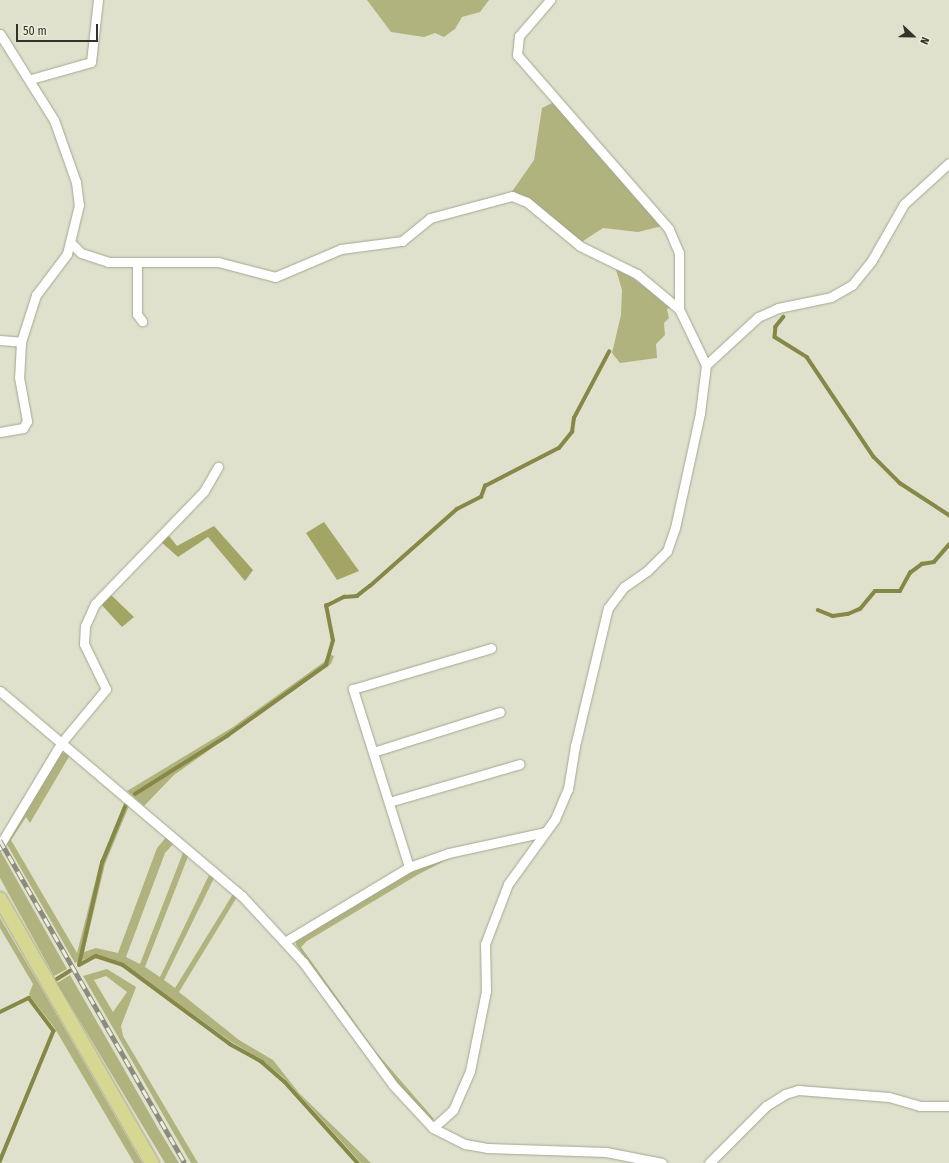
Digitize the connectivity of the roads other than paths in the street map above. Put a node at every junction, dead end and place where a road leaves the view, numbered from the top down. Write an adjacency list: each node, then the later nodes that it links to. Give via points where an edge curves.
1 (98, 0): 4 (street, via 91,62)
2 (550, 0): 8 (street, via 519,36 517,55 669,229 679,253)
3 (0, 34): 4 (street)
4 (31, 79): 6 (street, via 54,120 76,182 79,205)
5 (949, 163): 12 (street, via 904,204 872,260 852,286 831,297 778,308 758,317)
6 (71, 243): 7 (street, via 81,253 108,262); 11 (street, via 54,276 36,296)
7 (137, 264): 8 (street, via 218,262 275,277 341,248 402,241 430,218 512,196 527,202 580,246 637,274); 9 (street, via 137,314)
8 (679, 309): 12 (street)
9 (142, 321)
10 (0, 340): 11 (street)
11 (21, 342): 13 (street, via 19,377 27,422 23,428)
12 (706, 365): 22 (street, via 700,413 675,528 667,551 647,571 624,587 608,608 574,746 568,789)
13 (0, 432)
14 (218, 467): 18 (street, via 204,491 95,604 85,626 84,644 106,689)
15 (491, 648): 19 (street, via 353,689)
16 (0, 691): 18 (street)
17 (500, 712): 19 (street)
18 (62, 742): 23 (street); 26 (street, via 221,876)
19 (373, 752): 21 (street)
20 (520, 764): 21 (street)
21 (389, 802): 24 (street)
22 (545, 832): 24 (street, via 449,853); 28 (street, via 508,884 495,915 486,944 486,991 470,1071 453,1110)
23 (0, 845)
24 (409, 867): 26 (street)
25 (0, 899): 29 (main road)
26 (286, 940): 28 (street, via 393,1085)
27 (949, 1106): 31 (street, via 920,1106 890,1097 798,1090 785,1094 766,1106)
28 (433, 1128): 30 (street, via 465,1144 487,1148 599,1152)
29 (152, 1163)
30 (662, 1163)
31 (709, 1163)

